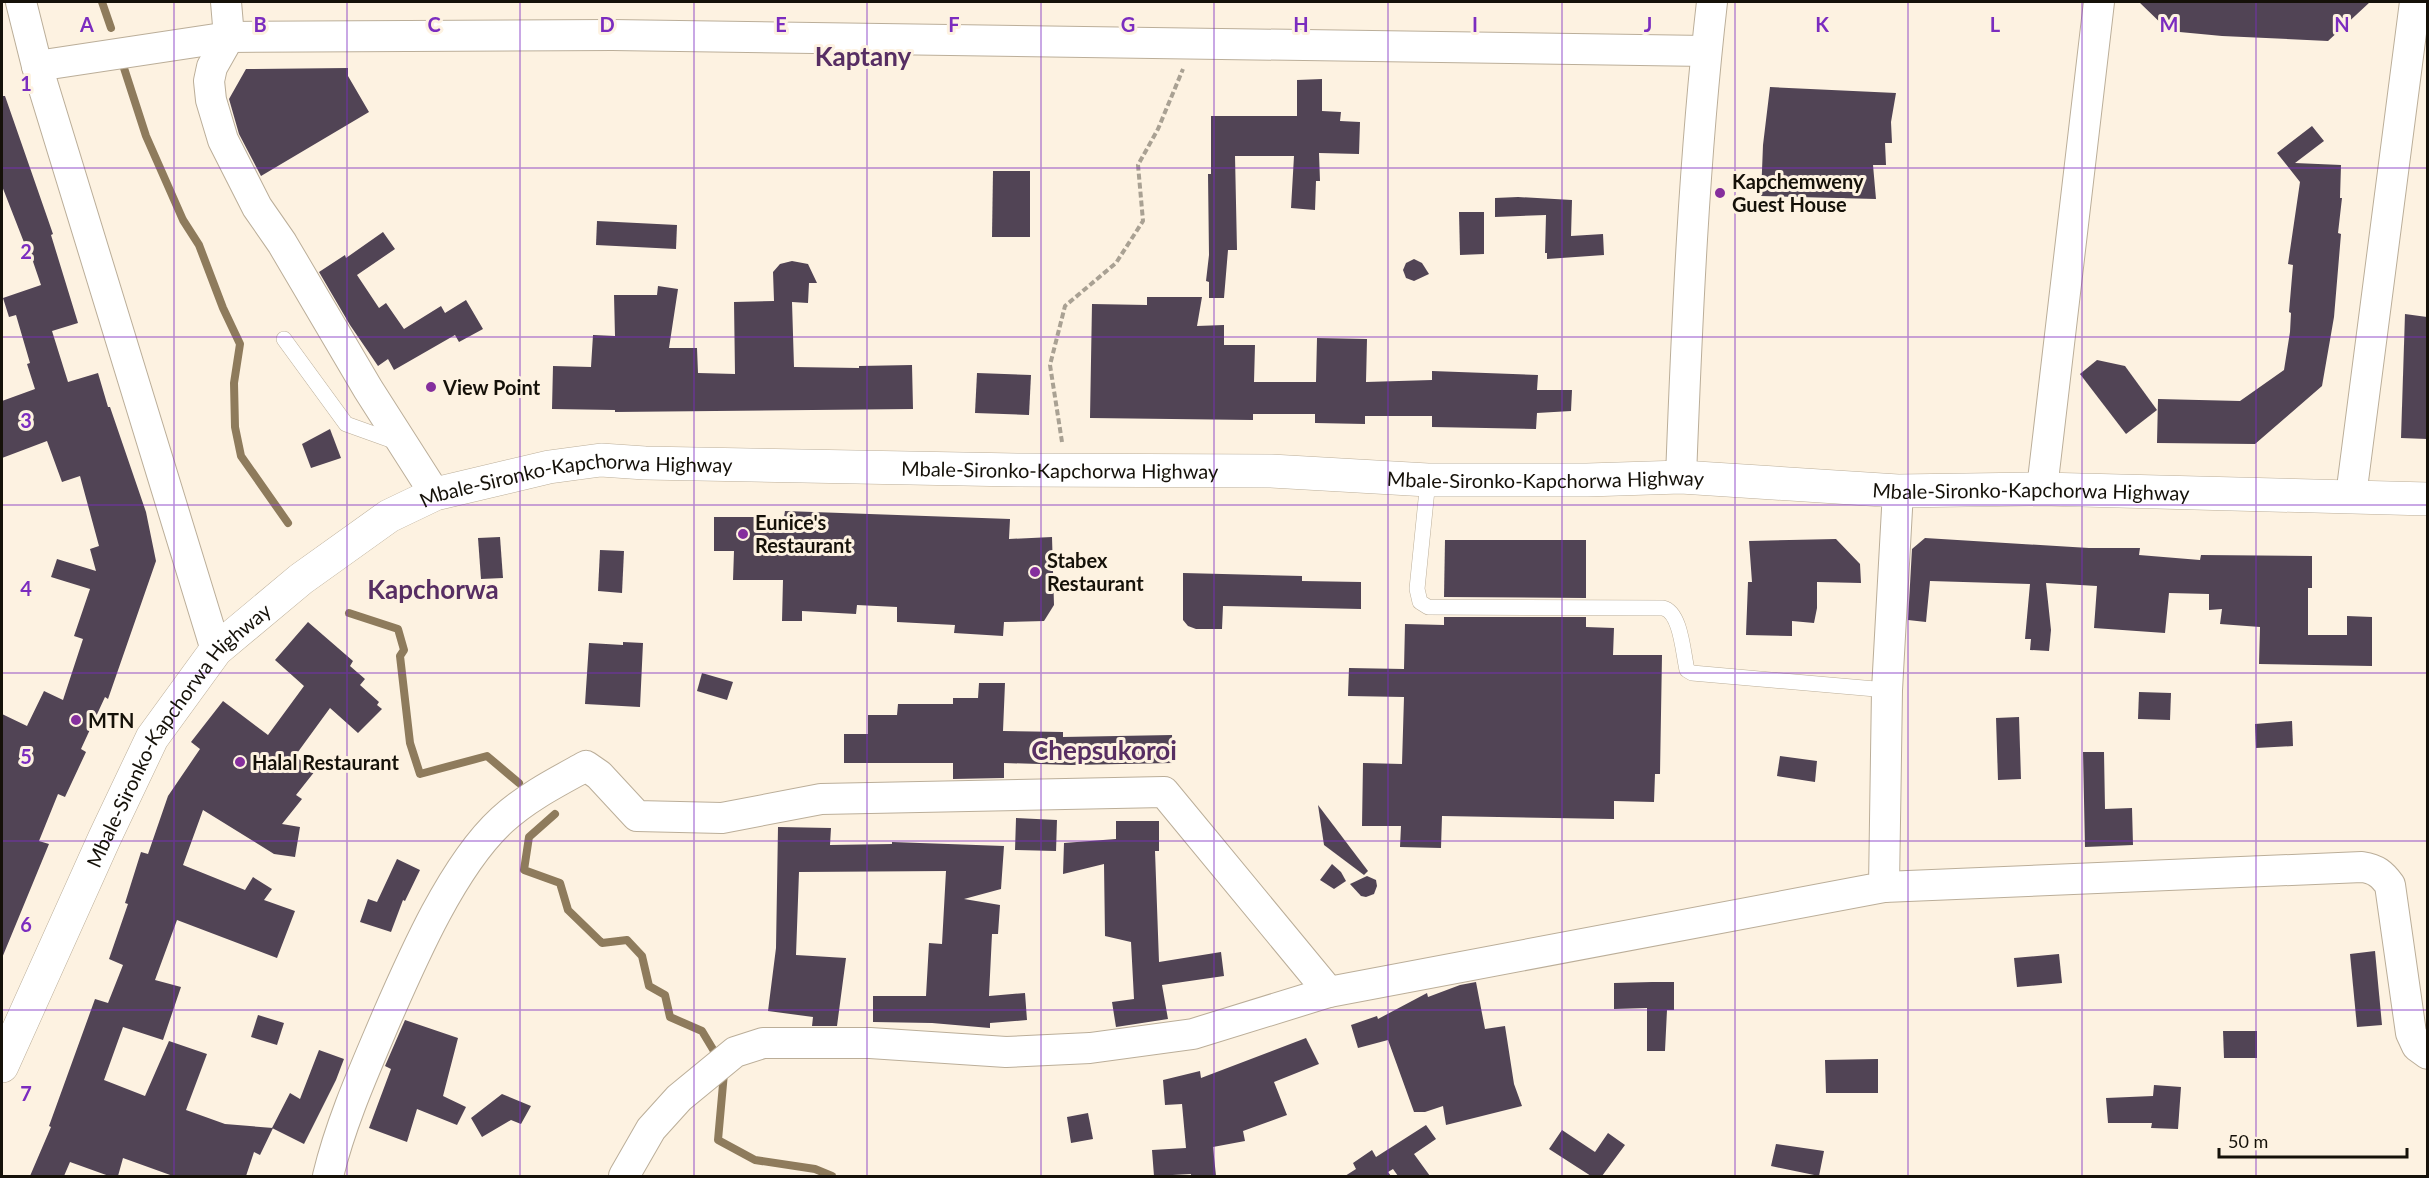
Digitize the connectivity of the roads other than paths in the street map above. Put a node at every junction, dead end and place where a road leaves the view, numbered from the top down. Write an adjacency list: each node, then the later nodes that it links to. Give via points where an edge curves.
1 (21, 2): 8 (street)
2 (226, 2): 6 (street)
3 (1712, 2): 7 (street)
4 (2099, 2): 13 (street)
5 (2415, 2): 16 (street)
6 (229, 37): 7 (street, via 612,35); 8 (street); 10 (street, via 212,67 209,81 223,140 257,207)
7 (1706, 51): 11 (street)
8 (37, 66): 18 (street)
9 (284, 339): 10 (lane, via 346,424)
10 (402, 444): 15 (street)
11 (1681, 477): 12 (main road, Mbale-Sironko-Kapchorwa Highway); 14 (main road, Mbale-Sironko-Kapchorwa Highway)
12 (1428, 480): 15 (main road, Mbale-Sironko-Kapchorwa Highway, via 1271,471 805,468 601,460 549,467); 19 (lane, via 1417,589 1420,602 1428,607 1669,609 1675,617 1687,670 1692,673)
13 (2042, 489): 14 (main road, Mbale-Sironko-Kapchorwa Highway); 16 (main road, Mbale-Sironko-Kapchorwa Highway)
14 (1898, 491): 19 (street)
15 (435, 495): 18 (main road, Mbale-Sironko-Kapchorwa Highway, via 389,516 301,579)
16 (2351, 496): 17 (main road, Mbale-Sironko-Kapchorwa Highway)
17 (2427, 499)
18 (216, 650): 23 (main road, Mbale-Sironko-Kapchorwa Highway, via 152,738)
19 (1887, 690): 20 (street)
20 (1884, 887): 21 (street); 22 (street, via 2374,869 2390,885 2411,1033 2417,1046)
21 (1329, 992): 24 (street, via 1164,792 821,799 722,818 636,816 586,766 502,820 483,840 448,893 412,960 355,1091); 25 (street, via 1193,1035 1090,1048 1006,1052 870,1043 763,1043 735,1052 679,1098 651,1129)
22 (2427, 1054)
23 (2, 1066)
24 (328, 1176)
25 (624, 1176)

